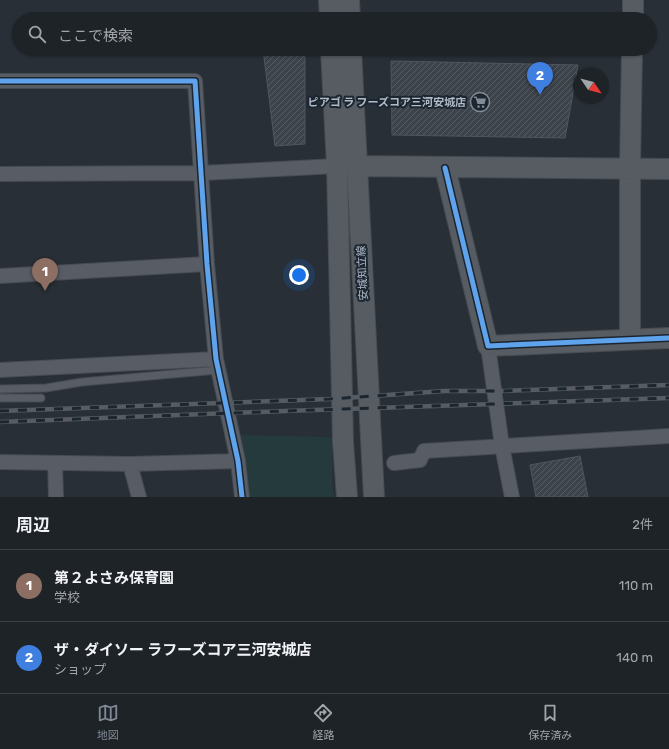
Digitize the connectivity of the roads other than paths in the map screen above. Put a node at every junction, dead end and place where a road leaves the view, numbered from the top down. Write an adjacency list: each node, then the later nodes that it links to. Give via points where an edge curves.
1 (329, 0): 4 (street)
2 (349, 0): 5 (street)
3 (633, 0): 6 (street)
4 (330, 12)
5 (350, 12)
6 (633, 12)
7 (332, 56): 11 (street, 安城知立線)
8 (351, 56): 11 (street, 安城知立線)
9 (632, 56): 13 (street)
10 (0, 81): 15 (street, via 195,81)
11 (347, 166): 12 (street); 15 (street); 37 (street, 安城知立線, via 343,442); 38 (street, 安城知立線)
12 (445, 168): 13 (street); 21 (street)
13 (630, 168): 14 (street); 20 (street)
14 (669, 169)
15 (202, 173): 16 (street); 17 (street)
16 (0, 174)
17 (207, 264): 18 (street); 22 (street)
18 (0, 276)
19 (669, 338): 20 (street)
20 (630, 339): 21 (street)
21 (488, 346): 28 (street)
22 (217, 364): 23 (street); 24 (lane, via 46,388); 29 (street)
23 (0, 370)
24 (0, 389)
25 (0, 398): 26 (lane)
26 (41, 398)
27 (669, 436): 28 (street)
28 (502, 446): 32 (street, via 424,451 420,460); 39 (street)
29 (238, 461): 33 (street); 36 (street)
30 (0, 462): 31 (street)
31 (55, 463): 33 (street); 34 (street)
32 (394, 463)
33 (130, 464): 35 (street)
34 (56, 497)
35 (139, 497)
36 (242, 497)
37 (347, 497)
38 (374, 497)
39 (512, 497)

